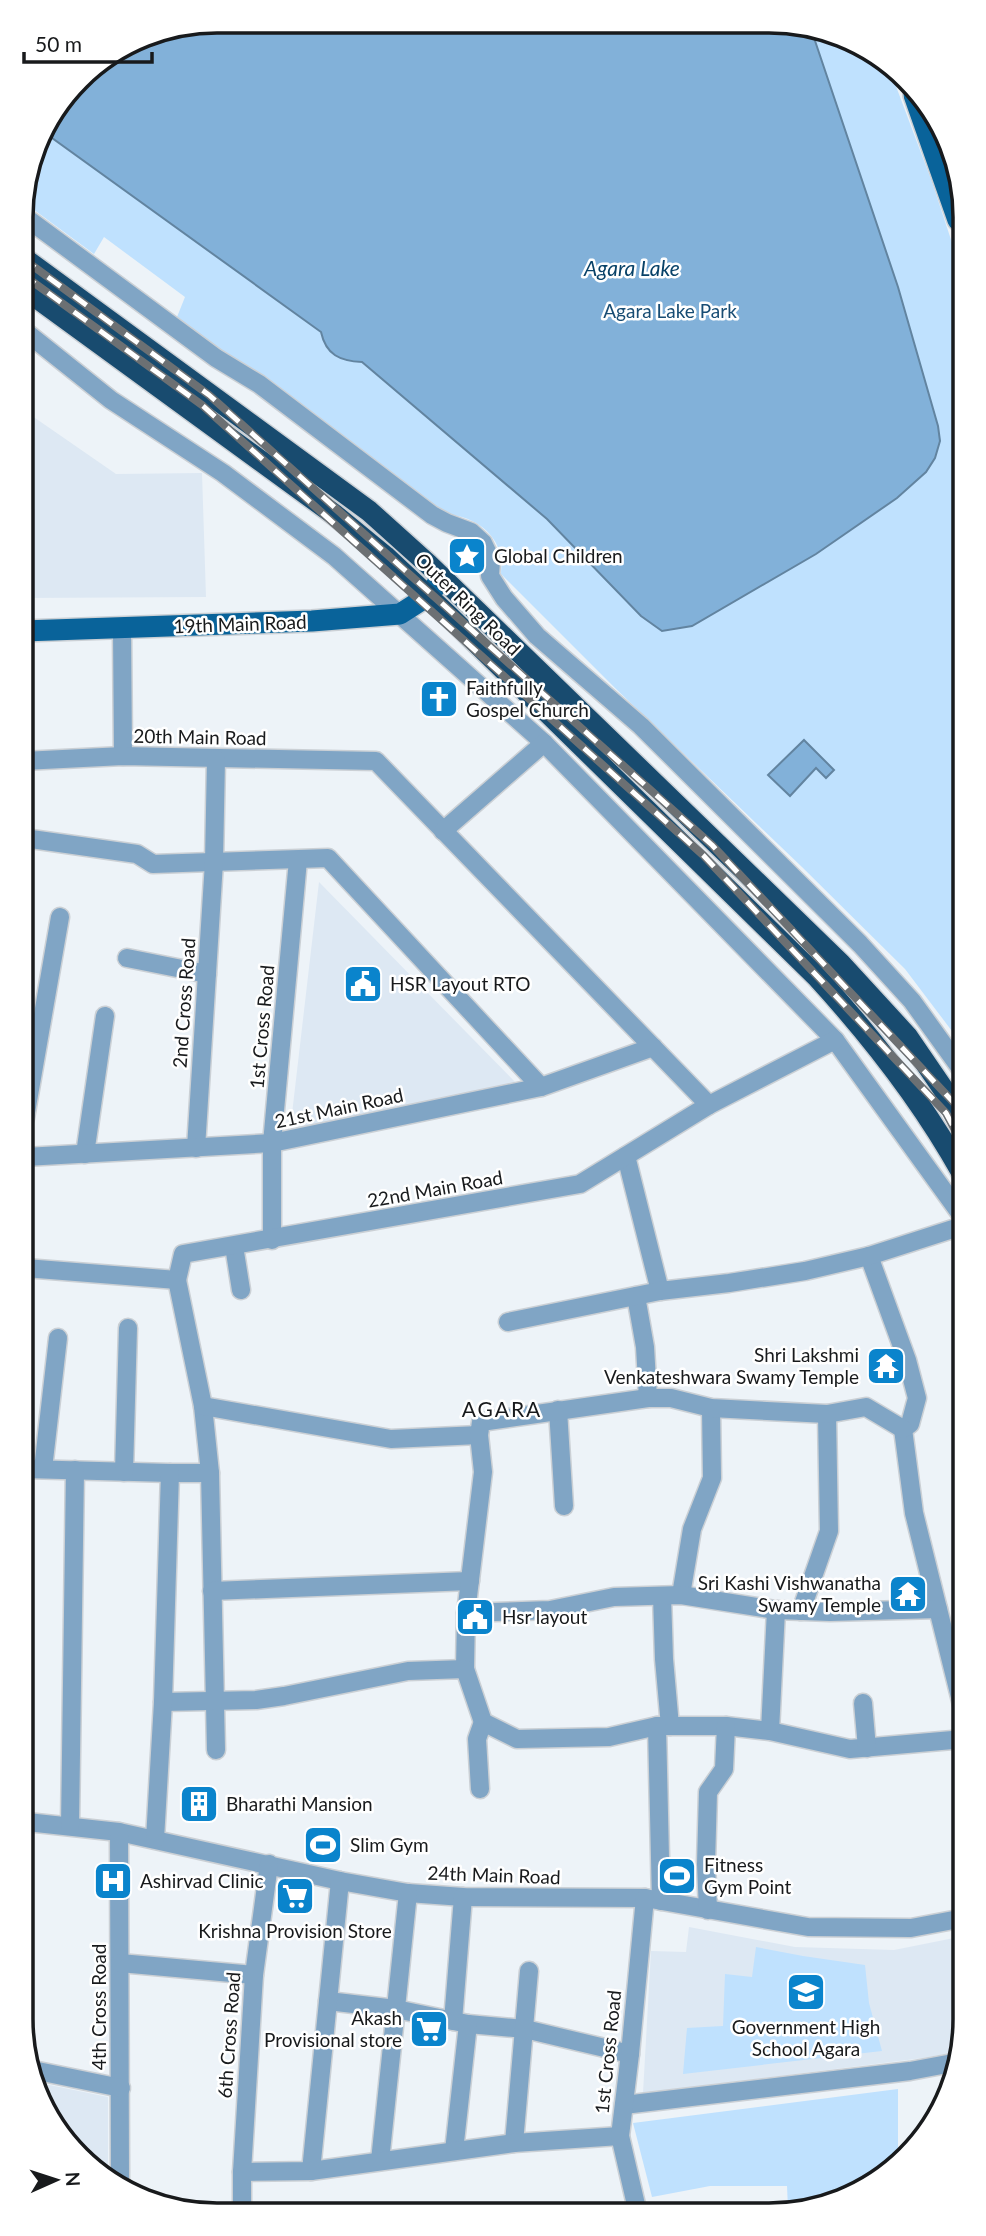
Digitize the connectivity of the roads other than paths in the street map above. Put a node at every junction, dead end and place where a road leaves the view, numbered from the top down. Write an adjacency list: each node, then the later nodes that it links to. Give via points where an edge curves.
1 (920, 113): 2 (main road)
2 (952, 202)
3 (34, 223): 26 (street, via 432,515 477,537 488,552 496,587 537,636 641,726 860,944 912,1001)
4 (34, 266): 7 (highway, Outer Ring Road, via 369,510)
5 (34, 296): 8 (highway, Outer Ring Road, via 335,515)
6 (34, 339): 9 (street, via 111,400 297,527)
7 (442, 578): 8 (main road, 19th Main Road); 29 (highway, Outer Ring Road, via 841,964 907,1036)
8 (428, 596): 9 (main road, 19th Main Road); 36 (highway, Outer Ring Road, via 825,986 862,1026)
9 (400, 614): 10 (main road, 19th Main Road); 12 (street)
10 (122, 629): 11 (main road, 19th Main Road); 13 (street)
11 (34, 631)
12 (544, 743): 16 (street); 24 (street)
13 (123, 756): 14 (street, 20th Main Road); 15 (street, 20th Main Road)
14 (216, 759): 16 (street, 20th Main Road, via 376,761); 19 (street, 2nd Cross Road)
15 (34, 760)
16 (443, 831): 25 (street)
17 (34, 839): 19 (street, via 137,854 153,864)
18 (298, 860): 19 (street); 28 (street, via 328,858); 31 (street, 1st Cross Road)
19 (214, 862): 22 (street, 2nd Cross Road)
20 (60, 917): 27 (street)
21 (127, 958): 22 (street)
22 (207, 974): 32 (street, 2nd Cross Road)
23 (105, 1016): 33 (street)
24 (835, 1040): 30 (street, 22nd Main Road); 37 (street)
25 (653, 1047): 28 (street, 21st Main Road); 30 (street)
26 (953, 1057)
27 (34, 1065)
28 (541, 1087): 31 (street, 21st Main Road)
29 (953, 1103)
30 (709, 1105): 34 (street, 22nd Main Road)
31 (272, 1143): 32 (street, 21st Main Road); 39 (street, 1st Cross Road)
32 (196, 1148): 33 (street, 21st Main Road)
33 (85, 1154): 35 (street, 21st Main Road)
34 (626, 1156): 39 (street, 22nd Main Road, via 580,1184); 45 (street)
35 (33, 1157)
36 (952, 1157)
37 (952, 1203)
38 (952, 1229): 41 (street)
39 (272, 1240): 40 (street, 22nd Main Road)
40 (234, 1246): 43 (street, 22nd Main Road, via 183,1254); 44 (street)
41 (869, 1256): 45 (street, via 793,1273); 55 (street, via 917,1398 910,1424)
42 (33, 1269): 43 (street)
43 (177, 1280): 51 (street)
44 (241, 1290)
45 (660, 1291): 46 (street)
46 (636, 1296): 47 (street); 50 (street)
47 (508, 1322)
48 (128, 1328): 59 (street)
49 (58, 1338): 57 (street)
50 (648, 1398): 52 (street, via 671,1398); 53 (street)
51 (203, 1406): 56 (street, via 391,1439); 61 (street)
52 (711, 1408): 54 (street); 65 (street, via 712,1478 692,1529)
53 (558, 1410): 56 (street, via 481,1422); 62 (street)
54 (827, 1414): 55 (street, via 866,1407); 69 (street, via 829,1531)
55 (903, 1429): 67 (street, via 914,1513)
56 (480, 1436): 63 (street, via 483,1472)
57 (34, 1469): 58 (street)
58 (75, 1471): 59 (street); 85 (street)
59 (124, 1472): 60 (street)
60 (170, 1473): 61 (street); 74 (street)
61 (209, 1473): 64 (street)
62 (564, 1506)
63 (470, 1581): 64 (street); 70 (street)
64 (212, 1591): 73 (street)
65 (681, 1595): 66 (street); 68 (street)
66 (662, 1596): 70 (street, via 614,1597 550,1610); 77 (street, 1st Cross Road)
67 (937, 1609): 69 (street); 71 (street)
68 (776, 1610): 69 (street); 79 (street)
69 (801, 1611)
70 (466, 1613): 72 (street)
71 (952, 1667)
72 (465, 1669): 73 (street, via 408,1671 284,1696); 76 (street)
73 (215, 1701): 74 (street); 82 (street)
74 (163, 1702): 87 (street)
75 (863, 1703): 81 (street)
76 (483, 1722): 77 (street, via 517,1739 609,1737); 83 (street, via 477,1739)
77 (664, 1726): 78 (street); 92 (street, 1st Cross Road)
78 (726, 1726): 79 (street); 93 (street, via 724,1769 708,1793)
79 (770, 1731): 81 (street, via 850,1749)
80 (952, 1740): 81 (street)
81 (867, 1748)
82 (216, 1750)
83 (480, 1790)
84 (33, 1823): 85 (street, 24th Main Road)
85 (70, 1826): 86 (street, 24th Main Road)
86 (119, 1832): 87 (street, 24th Main Road); 95 (street, 4th Cross Road)
87 (155, 1839): 88 (street, 24th Main Road)
88 (269, 1864): 89 (street, 24th Main Road); 97 (street, 6th Cross Road)
89 (341, 1881): 90 (street, 24th Main Road); 98 (street)
90 (408, 1893): 91 (street, 24th Main Road); 99 (street)
91 (463, 1897): 92 (street, 24th Main Road); 100 (street)
92 (653, 1900): 93 (street, 24th Main Road); 102 (street, 1st Cross Road)
93 (708, 1910): 94 (street, 24th Main Road, via 808,1927 911,1928)
94 (952, 1920)
95 (120, 1963): 97 (street); 105 (street, 4th Cross Road)
96 (529, 1971): 101 (street)
97 (254, 1975): 112 (street, 6th Cross Road)
98 (328, 2001): 99 (street); 111 (street)
99 (396, 2010): 100 (street); 110 (street)
100 (460, 2023): 101 (street); 109 (street)
101 (525, 2029): 102 (street); 108 (street)
102 (630, 2054): 106 (street, 1st Cross Road)
103 (947, 2064): 106 (street)
104 (42, 2072): 105 (street)
105 (121, 2088): 113 (street, 4th Cross Road)
106 (624, 2105): 107 (street, 1st Cross Road)
107 (620, 2136): 108 (street); 115 (street, 1st Cross Road)
108 (514, 2143): 109 (street)
109 (454, 2151): 110 (street)
110 (380, 2161): 111 (street)
111 (311, 2171): 112 (street)
112 (242, 2172): 114 (street, 6th Cross Road)
113 (120, 2175)
114 (242, 2203)
115 (636, 2203)

